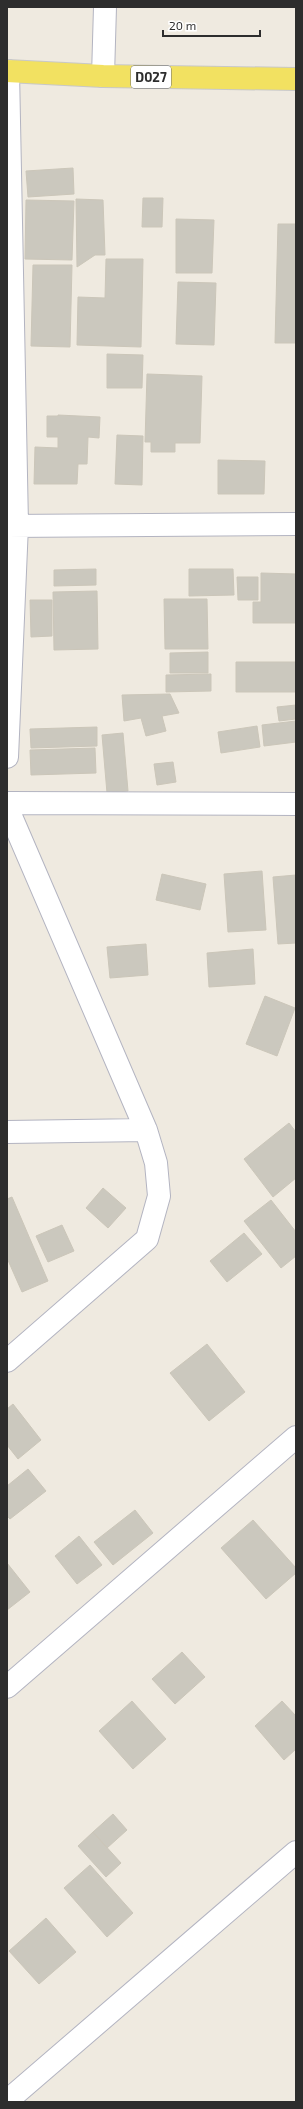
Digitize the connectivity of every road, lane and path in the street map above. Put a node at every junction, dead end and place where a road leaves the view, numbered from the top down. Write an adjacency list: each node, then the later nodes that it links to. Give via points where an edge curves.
1 (104, 7): 3 (street)
2 (7, 71): 3 (main road, D027); 6 (street)
3 (103, 76): 4 (main road, D027)
4 (296, 79)
5 (296, 524): 6 (street)
6 (12, 526): 7 (street)
7 (7, 757)
8 (7, 803): 9 (street)
9 (296, 804)
10 (7, 807): 11 (street)
11 (146, 1130): 12 (street); 13 (street, via 156,1163 158,1196 147,1238)
12 (7, 1132)
13 (7, 1361)
14 (296, 1437): 15 (street)
15 (7, 1687)
16 (296, 1852): 17 (street)
17 (7, 2101)

